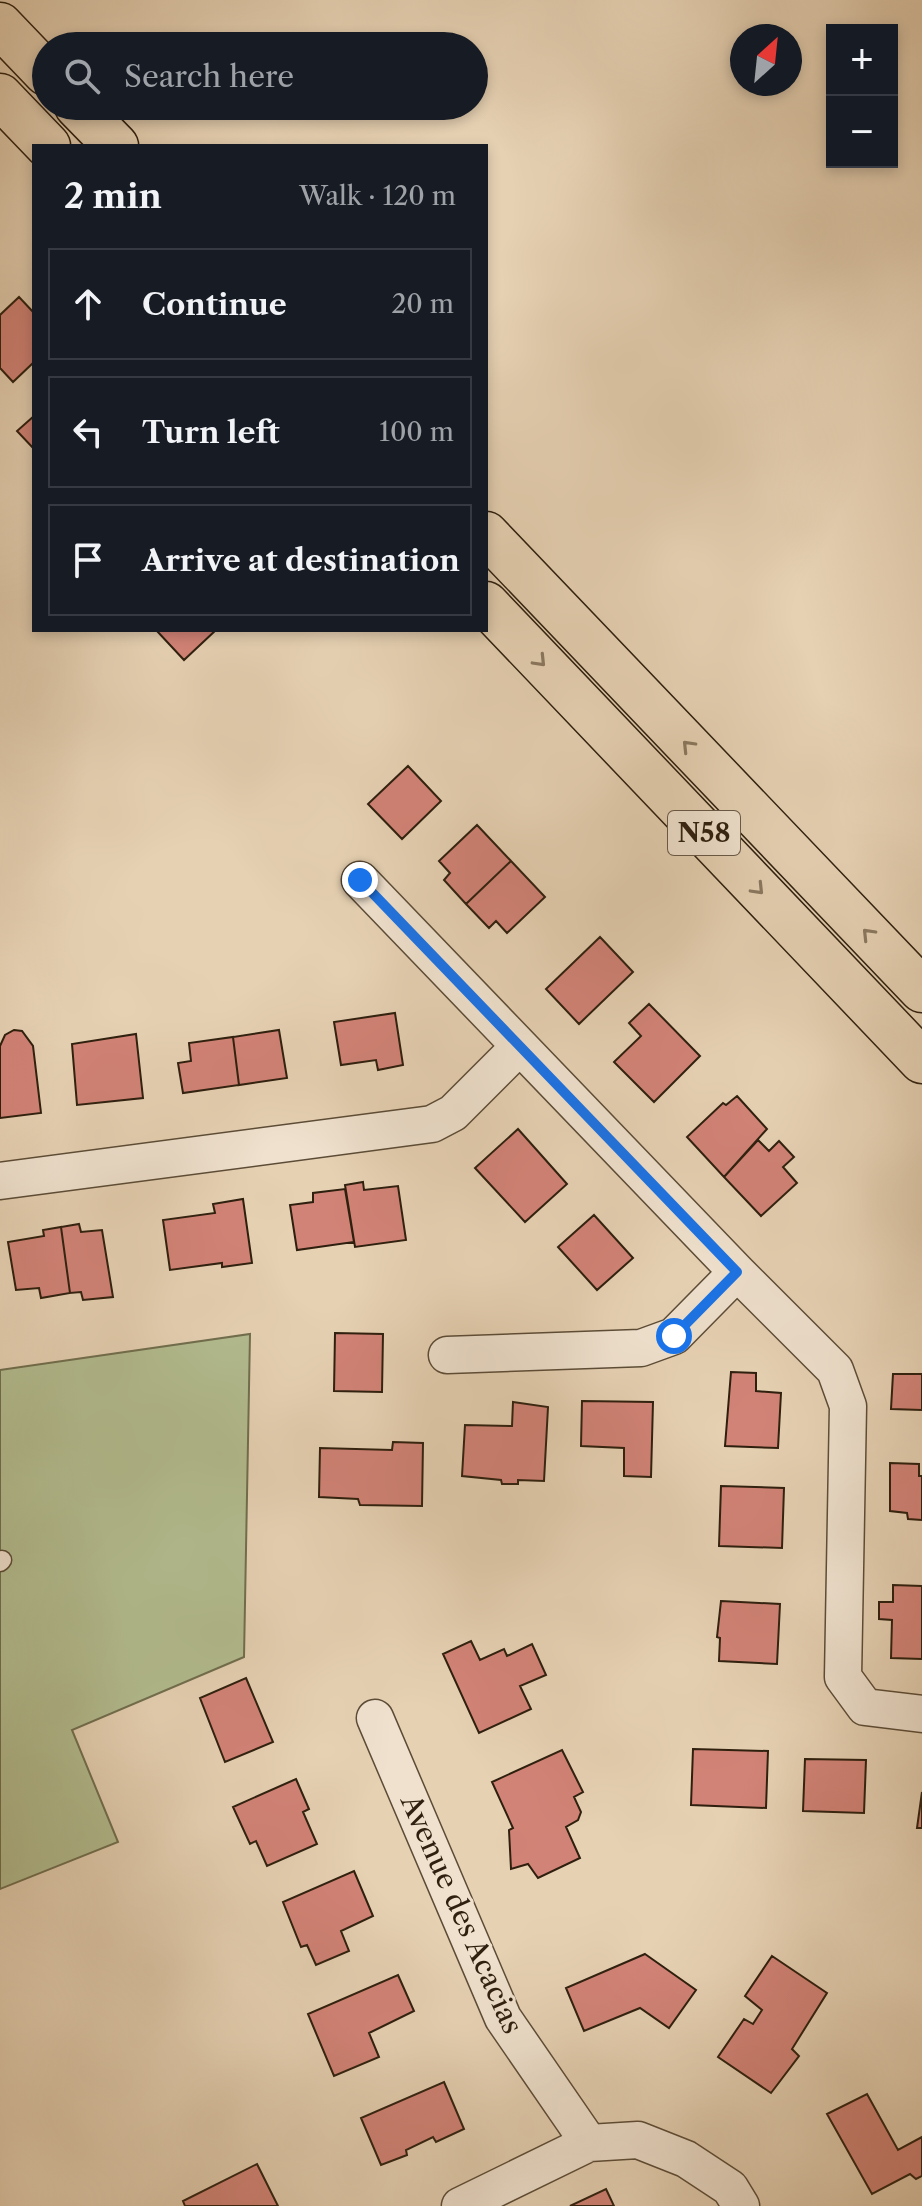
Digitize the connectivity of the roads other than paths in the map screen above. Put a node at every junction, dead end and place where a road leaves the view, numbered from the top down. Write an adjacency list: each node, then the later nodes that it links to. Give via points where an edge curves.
1 (0, 25): 2 (highway)
2 (32, 58)
3 (0, 96): 5 (highway)
4 (91, 120): 6 (highway)
5 (46, 144)
6 (114, 144)
7 (488, 536): 10 (highway, N58, one-way to 7)
8 (488, 606): 12 (highway, N58, one-way to 12)
9 (360, 880): 11 (street)
10 (922, 990)
11 (519, 1047): 13 (street, via 453,1113 432,1124); 14 (street)
12 (922, 1061)
13 (0, 1181)
14 (737, 1272): 15 (street, via 674,1336 641,1348); 16 (street, via 835,1370 848,1406 843,1677 865,1707)
15 (447, 1355)
16 (922, 1714)
17 (375, 1718): 18 (street, Avenue des Acacias, via 503,2018)
18 (589, 2143): 19 (street); 20 (street, via 638,2140 686,2159 730,2188)
19 (460, 2206)
20 (741, 2206)

